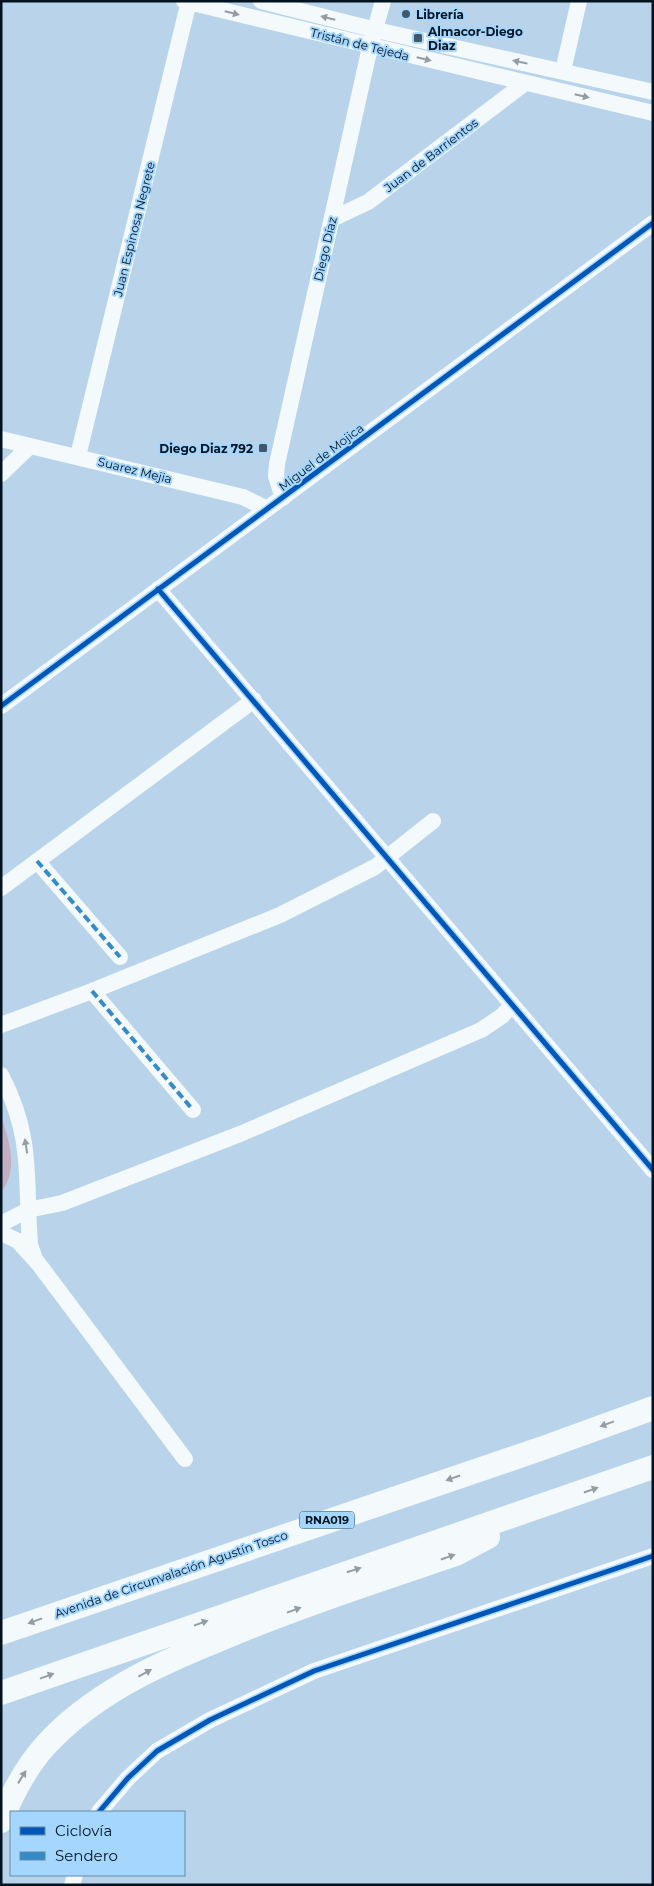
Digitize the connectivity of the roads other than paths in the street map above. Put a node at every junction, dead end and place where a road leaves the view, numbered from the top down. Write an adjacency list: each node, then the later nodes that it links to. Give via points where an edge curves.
1 (260, 1): 5 (street, Tristán de Tejeda, one-way to 1)
2 (382, 1): 5 (street, Diego Díaz)
3 (579, 1): 7 (street)
4 (188, 2): 6 (street, Tristán de Tejeda, one-way to 6); 15 (street, Juan Espinosa Negrete)
5 (376, 30): 6 (street, Diego Díaz); 7 (street, Tristán de Tejeda, one-way to 5)
6 (370, 47): 8 (street, Tristán de Tejeda, one-way to 8); 11 (street, Diego Díaz)
7 (563, 71): 9 (street, Tristán de Tejeda)
8 (525, 83): 10 (street, Tristán de Tejeda, one-way to 10); 11 (street, Juan de Barrientos, via 368,202)
9 (653, 92)
10 (653, 113)
11 (332, 219): 17 (street, Diego Díaz, via 277,464 276,476)
12 (653, 224): 17 (street, Miguel de Mojica)
13 (1, 439): 14 (street, Suarez Mejia)
14 (30, 446): 15 (street, Suarez Mejia); 16 (street)
15 (78, 456): 18 (street, Suarez Mejia, via 242,497)
16 (1, 474)
17 (283, 498): 18 (street, Miguel de Mojica)
18 (264, 511): 19 (street, Miguel de Mojica)
19 (158, 589): 20 (street); 21 (street, Miguel de Mojica)
20 (254, 700): 23 (street); 24 (street)
21 (1, 706)
22 (433, 822): 23 (street)
23 (389, 858): 27 (street, via 280,915); 28 (street)
24 (37, 861): 25 (street); 26 (street)
25 (1, 888)
26 (120, 957)
27 (92, 991): 29 (street); 31 (street)
28 (512, 1005): 32 (street); 34 (street, via 492,1024 450,1044 240,1134)
29 (2, 1026)
30 (1, 1075): 33 (street, one-way to 30, via 21,1125)
31 (193, 1110)
32 (653, 1170)
33 (29, 1178): 34 (street, via 41,1197); 35 (street)
34 (62, 1203): 35 (street)
35 (28, 1210): 36 (street); 38 (street, via 30,1245)
36 (1, 1224)
37 (1, 1233): 38 (street, via 18,1241)
38 (38, 1262): 40 (street)
39 (653, 1408): 44 (highway, Avenida de Circunvalación Agustín Tosco / RNA019, one-way to 44)
40 (184, 1458)
41 (653, 1467): 42 (highway, one-way to 41)
42 (554, 1502): 45 (highway, one-way to 42); 47 (highway, one-way to 42, via 20,1781 46,1746 82,1713 124,1684 182,1654 252,1625 456,1554)
43 (653, 1556): 46 (street, via 314,1671 210,1720 157,1751 128,1778)
44 (1, 1634)
45 (1, 1693)
46 (101, 1811)
47 (1, 1821)

